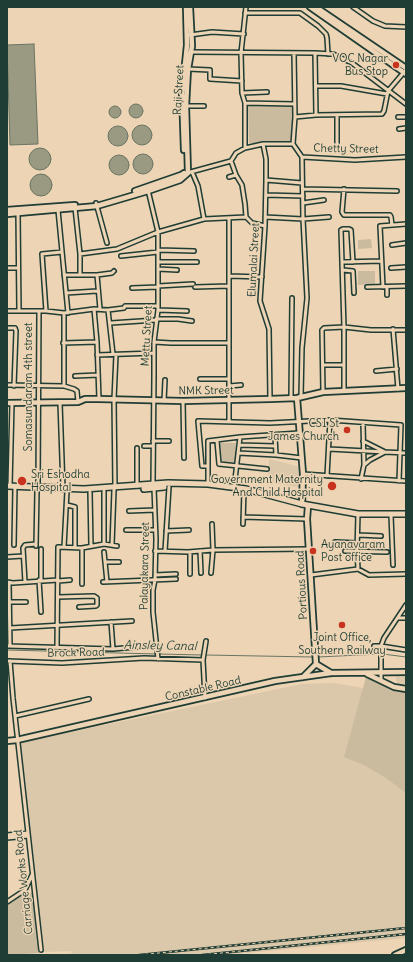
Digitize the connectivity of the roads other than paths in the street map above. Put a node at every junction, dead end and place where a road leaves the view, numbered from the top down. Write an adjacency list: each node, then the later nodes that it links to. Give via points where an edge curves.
1 (186, 7): 10 (street, Raji Street)
2 (190, 7): 10 (street, Raji Street)
3 (246, 7): 7 (street)
4 (310, 7): 17 (street)
5 (316, 7): 17 (street)
6 (355, 7): 8 (street, via 384,26)
7 (245, 13): 9 (street); 15 (street, via 300,13 326,34)
8 (406, 27)
9 (244, 34): 10 (street, via 212,32); 13 (street)
10 (189, 35): 11 (street, Raji Street); 26 (street, Raji Street)
11 (191, 52): 13 (street); 16 (street, Raji Street)
12 (315, 52): 14 (street); 15 (street); 19 (street)
13 (241, 53): 14 (street); 18 (street)
14 (294, 53): 24 (street)
15 (328, 54): 21 (street, via 352,63)
16 (188, 69): 18 (street, via 210,70 210,79); 26 (street, Raji Street)
17 (405, 71): 21 (street)
18 (242, 81): 22 (street)
19 (316, 86): 21 (street, via 346,86); 28 (street)
20 (267, 92): 22 (street)
21 (387, 92): 25 (street); 29 (street, via 382,114)
22 (242, 93): 23 (street)
23 (245, 103): 24 (street); 37 (street)
24 (294, 104): 30 (street)
25 (406, 104)
26 (184, 106): 27 (street); 42 (street, Raji Street)
27 (204, 106)
28 (316, 115): 29 (street); 30 (street)
29 (337, 115): 38 (street)
30 (295, 117): 36 (street)
31 (406, 117): 32 (street)
32 (398, 118)
33 (406, 128): 34 (street)
34 (399, 129)
35 (264, 144): 36 (street); 37 (street); 45 (street, Elumalai Street)
36 (293, 144): 39 (street, Chetty Street)
37 (245, 148): 41 (street, via 236,153)
38 (337, 150)
39 (302, 157): 40 (street, Chetty Street, via 355,160); 46 (street)
40 (406, 157)
41 (231, 161): 42 (street); 43 (street)
42 (188, 172): 47 (street, via 180,180); 65 (street, via 198,186)
43 (236, 175): 44 (street); 61 (street, via 244,192)
44 (229, 177)
45 (266, 180): 46 (street); 51 (street, Elumalai Street)
46 (302, 183): 48 (street)
47 (148, 189): 55 (street); 70 (street, Mettu Street)
48 (302, 189): 49 (street); 52 (street)
49 (344, 189): 50 (street); 68 (street, via 344,215 390,215)
50 (396, 191)
51 (266, 195): 52 (street); 62 (street, Elumalai Street)
52 (303, 196): 54 (street)
53 (324, 200): 54 (street)
54 (303, 203): 66 (street)
55 (96, 204): 56 (street); 57 (street); 71 (street)
56 (75, 208): 58 (street); 77 (street)
57 (7, 210)
58 (58, 210): 59 (street); 75 (street)
59 (18, 213): 60 (street); 86 (street)
60 (7, 214)
61 (246, 217): 64 (street); 69 (street, via 252,223)
62 (265, 217): 66 (street); 69 (street, Elumalai Street)
63 (329, 217): 66 (street)
64 (229, 218): 65 (street); 95 (street)
65 (204, 219): 70 (street)
66 (303, 219): 151 (street, via 307,298)
67 (406, 224): 68 (street)
68 (392, 225): 79 (street, via 381,226)
69 (265, 226): 96 (street, Elumalai Street)
70 (158, 232): 74 (street, Mettu Street); 77 (street, via 118,249)
71 (107, 243)
72 (406, 244): 73 (street)
73 (392, 245)
74 (158, 251): 76 (street); 78 (street); 80 (street, Mettu Street)
75 (62, 252): 93 (street); 115 (street, via 42,254)
76 (194, 252)
77 (80, 254): 92 (street)
78 (121, 256)
79 (381, 261): 83 (street); 101 (street)
80 (158, 262): 81 (street); 88 (street, Mettu Street)
81 (197, 262)
82 (342, 262): 83 (street); 83 (street, via 342,230 349,229); 90 (street)
83 (353, 262)
84 (406, 267): 87 (street)
85 (7, 268): 86 (street)
86 (18, 268): 113 (street)
87 (391, 268)
88 (158, 269): 89 (street); 99 (street, Mettu Street)
89 (177, 270)
90 (343, 270): 105 (street, via 353,271); 121 (street)
91 (114, 271): 94 (street)
92 (80, 274): 93 (street); 94 (street)
93 (64, 275): 104 (street)
94 (97, 275): 103 (street)
95 (229, 276): 96 (street); 97 (street)
96 (262, 277): 155 (street, Elumalai Street, via 260,302 269,329)
97 (229, 286): 99 (street); 128 (street)
98 (406, 286): 101 (street)
99 (158, 287): 102 (street); 108 (street, Mettu Street)
100 (367, 287): 101 (street)
101 (385, 287): 106 (street)
102 (132, 288)
103 (97, 291): 104 (street); 110 (street)
104 (66, 293): 117 (street)
105 (354, 293)
106 (386, 295)
107 (292, 298): 152 (street)
108 (158, 308): 111 (street, via 125,306); 116 (street); 118 (street, Mettu Street)
109 (94, 309): 110 (street); 117 (street); 125 (street)
110 (100, 309): 111 (street)
111 (108, 310): 120 (street)
112 (7, 311): 113 (street)
113 (19, 311): 114 (street)
114 (39, 311): 115 (street); 144 (street, Somasundaram 4th street)
115 (46, 311): 117 (street)
116 (187, 311)
117 (66, 313): 127 (street)
118 (156, 320): 119 (street); 120 (street); 126 (street, Mettu Street)
119 (192, 321)
120 (111, 323): 130 (street)
121 (344, 327): 123 (street); 132 (street, via 322,330); 133 (street)
122 (7, 328): 143 (street, via 15,328 16,331)
123 (393, 329): 124 (street); 134 (street)
124 (406, 330)
125 (97, 342): 127 (street); 131 (street)
126 (154, 342): 128 (street); 129 (street, Mettu Street)
127 (63, 343): 145 (street)
128 (229, 343): 138 (street)
129 (154, 353): 130 (street); 157 (street, Mettu Street)
130 (114, 354): 131 (street); 154 (street)
131 (97, 355): 136 (street)
132 (322, 365): 133 (street); 150 (street)
133 (344, 365): 149 (street)
134 (396, 369): 135 (street); 147 (street)
135 (376, 371)
136 (98, 375): 137 (street); 153 (street)
137 (76, 376)
138 (229, 378): 139 (street); 146 (street)
139 (200, 379)
140 (165, 380): 158 (street)
141 (241, 385): 146 (street)
142 (7, 386): 143 (street)
143 (14, 386): 144 (street)
144 (38, 386): 145 (street); 160 (street, Somasundaram 4th street)
145 (64, 386): 162 (street, via 77,391)
146 (229, 386): 156 (street)
147 (398, 388): 148 (street, NMK Street); 149 (street, NMK Street)
148 (406, 388)
149 (344, 391): 150 (street, NMK Street)
150 (323, 392): 151 (street, NMK Street)
151 (299, 397): 152 (street, NMK Street); 165 (street)
152 (291, 398): 155 (street, NMK Street)
153 (99, 399): 154 (street, NMK Street); 162 (street, NMK Street)
154 (114, 399): 157 (street, NMK Street); 206 (street)
155 (270, 399): 156 (street, NMK Street)
156 (229, 400): 159 (street, NMK Street); 166 (street)
157 (154, 401): 158 (street, NMK Street); 171 (street, Mettu Street)
158 (164, 401): 159 (street, NMK Street)
159 (183, 401): 187 (street)
160 (38, 402): 161 (street, NMK Street); 163 (street, NMK Street); 205 (street, Somasundaram 4th street)
161 (60, 402): 162 (street, NMK Street); 208 (street)
162 (78, 402)
163 (10, 403): 202 (street)
164 (330, 420): 165 (street); 167 (street); 180 (street)
165 (299, 421): 166 (street); 168 (street)
166 (229, 422): 190 (street, via 198,421 202,466)
167 (363, 423): 174 (street); 184 (street, via 401,425)
168 (299, 434): 170 (street); 188 (street)
169 (240, 436): 170 (street); 173 (street); 175 (street)
170 (274, 436): 178 (street)
171 (153, 441): 172 (street); 177 (street, Mettu Street)
172 (169, 441)
173 (217, 441): 190 (street, via 208,441); 191 (street, via 219,464)
174 (363, 441): 181 (street); 182 (street)
175 (240, 445): 178 (street); 183 (street)
176 (144, 446): 177 (street)
177 (152, 446): 201 (street, Mettu Street)
178 (275, 446): 186 (street)
179 (137, 448): 200 (street)
180 (329, 449): 181 (street); 194 (street)
181 (363, 451): 182 (street); 189 (street)
182 (385, 452): 184 (street); 189 (street)
183 (238, 453): 186 (street); 191 (street)
184 (400, 453): 185 (street); 196 (street)
185 (406, 453)
186 (276, 455): 188 (street)
187 (184, 458)
188 (302, 458): 193 (street)
189 (364, 465): 195 (street)
190 (208, 466): 199 (street)
191 (237, 466): 192 (street); 204 (street)
192 (267, 469)
193 (303, 474): 194 (street); 211 (street)
194 (327, 476): 195 (street)
195 (361, 479): 196 (street)
196 (399, 481): 197 (street)
197 (406, 481)
198 (179, 484): 199 (main road); 201 (main road); 203 (main road)
199 (208, 484): 204 (main road)
200 (137, 486): 201 (main road); 206 (main road)
201 (153, 486): 203 (main road); 206 (main road); 214 (street, Palayakara Street)
202 (11, 487): 205 (main road); 232 (street)
203 (170, 487): 226 (street)
204 (234, 488): 207 (main road)
205 (38, 489): 208 (main road); 250 (street, Somasundaram 4th street, via 36,545 23,546)
206 (114, 489): 208 (main road); 209 (main road); 233 (street)
207 (244, 489): 211 (main road); 219 (street)
208 (65, 490): 210 (main road); 212 (street)
209 (104, 491): 210 (main road); 231 (street)
210 (90, 492): 234 (street)
211 (302, 504): 213 (main road)
212 (67, 505): 236 (street); 237 (street, via 75,507)
213 (308, 506): 216 (main road); 220 (street, Portious Road)
214 (155, 510): 215 (street); 224 (street, Palayakara Street)
215 (129, 511)
216 (358, 514): 218 (main road); 227 (street)
217 (406, 514): 218 (main road)
218 (391, 515): 254 (street)
219 (243, 517): 220 (street); 222 (street)
220 (308, 519): 240 (street, Portious Road)
221 (212, 524): 241 (street)
222 (243, 524)
223 (126, 530): 224 (street)
224 (155, 530): 242 (street, Palayakara Street)
225 (189, 530): 226 (street)
226 (166, 531): 243 (street)
227 (358, 535): 228 (street); 230 (street)
228 (381, 536)
229 (335, 542): 230 (street)
230 (357, 543): 246 (street)
231 (104, 544): 233 (street); 234 (street)
232 (14, 545)
233 (112, 545): 235 (street)
234 (91, 546): 238 (street)
235 (117, 546)
236 (64, 547): 237 (street); 265 (street, via 57,548)
237 (75, 547): 238 (street)
238 (82, 548): 270 (street)
239 (42, 549): 264 (street)
240 (309, 549): 241 (street); 262 (street, Portious Road)
241 (213, 550): 244 (street); 257 (street)
242 (154, 551): 243 (street); 261 (street, Palayakara Street)
243 (165, 551): 248 (street)
244 (200, 551): 248 (street); 256 (street)
245 (345, 551): 246 (street)
246 (357, 551): 249 (street); 255 (street)
247 (104, 552): 252 (street)
248 (190, 552): 259 (street)
249 (387, 552)
250 (23, 556): 251 (street); 268 (street)
251 (7, 557)
252 (106, 562): 253 (street); 267 (street, via 105,582)
253 (119, 562)
254 (393, 565)
255 (358, 569): 260 (street, via 369,575); 262 (street)
256 (201, 573)
257 (211, 573)
258 (176, 574): 261 (street)
259 (190, 574)
260 (406, 574)
261 (155, 575): 267 (street, Palayakara Street)
262 (311, 575): 294 (street, Portious Road)
263 (176, 579): 267 (street)
264 (39, 580): 265 (street); 268 (street); 276 (street)
265 (58, 580): 266 (street); 271 (street)
266 (70, 580)
267 (155, 580): 284 (street, Palayakara Street, via 153,612)
268 (25, 582): 269 (street)
269 (8, 583): 272 (street)
270 (82, 584)
271 (58, 597): 275 (street, via 97,598 97,605); 281 (street)
272 (10, 602): 273 (street); 282 (street)
273 (26, 602)
274 (406, 605): 277 (street)
275 (79, 608)
276 (40, 612)
277 (398, 618): 278 (street); 287 (street)
278 (406, 618)
279 (132, 621): 280 (street)
280 (111, 622): 281 (street); 289 (street)
281 (58, 626): 282 (street); 288 (street)
282 (10, 628): 285 (street)
283 (206, 641): 291 (street)
284 (157, 645): 289 (street); 292 (street, Palayakara Street)
285 (8, 646): 288 (street)
286 (374, 646): 287 (street)
287 (381, 646): 290 (street); 295 (street)
288 (57, 647): 289 (street)
289 (113, 649)
290 (406, 650)
291 (204, 657): 292 (street, Brock Road); 304 (street)
292 (158, 659): 293 (street, Brock Road, via 62,663)
293 (8, 661): 303 (street, Carriage Works Road)
294 (316, 664): 297 (street); 299 (street)
295 (381, 672): 296 (street, Constable Road); 298 (street, Constable Road); 300 (street)
296 (406, 672)
297 (331, 673): 298 (street, Constable Road); 299 (street, Constable Road)
298 (366, 673): 300 (street)
299 (303, 678): 304 (street, Constable Road, via 276,681)
300 (381, 681): 301 (street)
301 (406, 689)
302 (7, 698): 303 (street)
303 (13, 698): 306 (street, Carriage Works Road)
304 (205, 698): 307 (street, Constable Road)
305 (89, 699): 306 (street)
306 (15, 716): 307 (street, Carriage Works Road)
307 (17, 740): 308 (street, Constable Road); 309 (street, Carriage Works Road)
308 (7, 741)
309 (28, 834): 310 (street); 311 (street, Carriage Works Road)
310 (7, 837)
311 (32, 873): 312 (street, via 25,890); 313 (street, Carriage Works Road)
312 (7, 902)
313 (41, 950)
314 (406, 950): 315 (street)
315 (395, 955)

